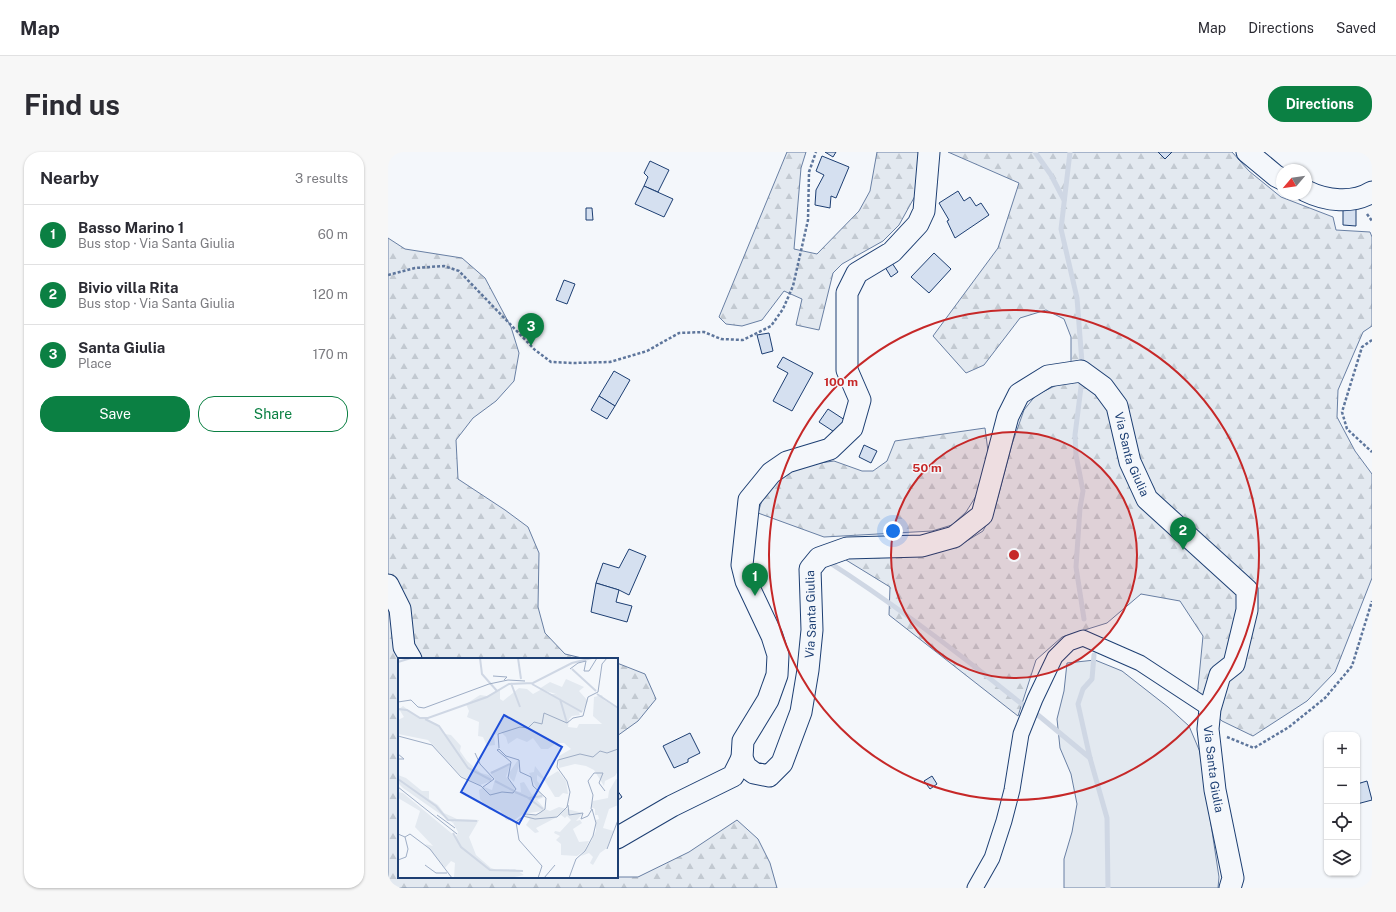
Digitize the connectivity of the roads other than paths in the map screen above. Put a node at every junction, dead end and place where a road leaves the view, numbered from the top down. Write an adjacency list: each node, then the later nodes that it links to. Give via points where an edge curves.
1 (929, 152): 11 (street, via 924,211 918,224 892,252 857,273 847,293 847,370 860,400 852,428 830,449 781,465 749,500 742,564 746,581 772,636 778,655 777,675 768,700 743,741)
2 (1247, 152): 5 (street)
3 (1262, 152): 4 (street)
4 (1276, 173)
5 (1276, 176)
6 (1372, 192): 7 (street, via 1357,199 1340,200)
7 (1312, 194)
8 (388, 585): 9 (street, via 400,609 404,647)
9 (410, 658)
10 (1210, 709): 11 (street, Via Santa Giulia, via 1220,675 1234,664 1247,610 1247,590 1147,499 1130,462 1117,406 1103,387 1081,371 1048,376 1019,394 1008,416 982,515 954,537 922,546 847,548 819,558 810,569 812,630 801,712 782,763 769,776 754,773 746,767); 13 (street, via 1140,662 1083,638 1069,643 1055,657 1021,734 1004,821 992,858); 14 (street, Via Santa Giulia, via 1208,729 1215,790 1233,878)
11 (742, 758): 12 (street, via 733,776 672,806)
12 (618, 837)
13 (976, 888)
14 (1230, 888)

